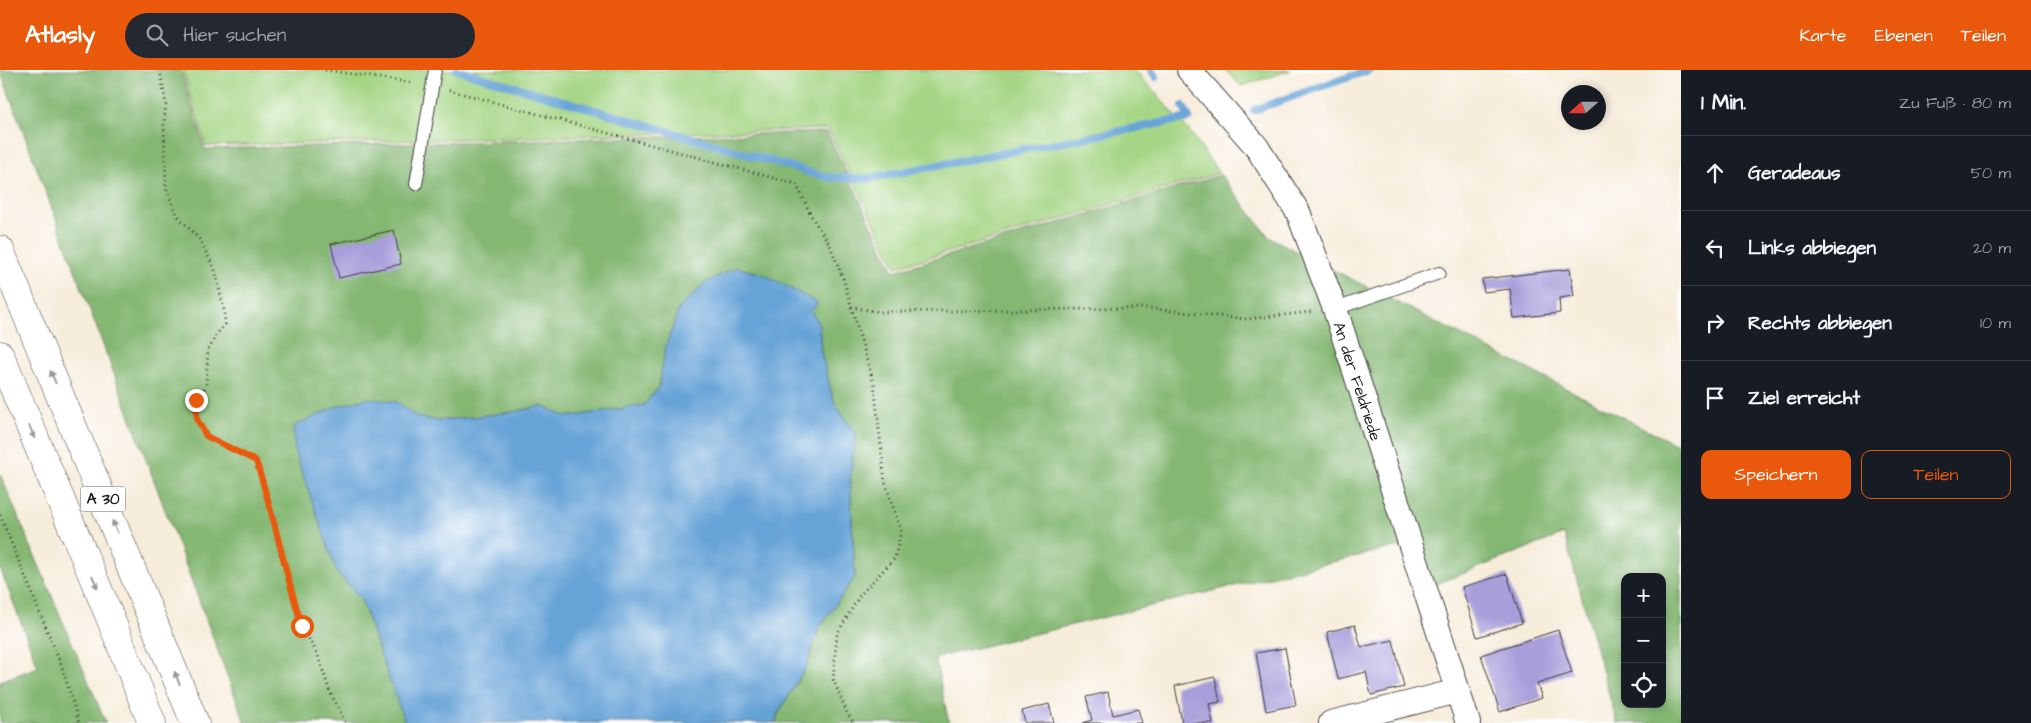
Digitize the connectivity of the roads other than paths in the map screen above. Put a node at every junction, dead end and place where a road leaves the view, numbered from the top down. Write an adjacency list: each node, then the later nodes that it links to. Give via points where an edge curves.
1 (434, 70): 3 (lane)
2 (1189, 70): 6 (street, An der Feldriede, via 1256,146 1298,212)
3 (416, 184)
4 (0, 250): 10 (highway, A 30, one-way to 4)
5 (1439, 273): 6 (lane)
6 (1335, 309): 8 (street, An der Feldriede)
7 (0, 355): 9 (highway, A 30, one-way to 9)
8 (1458, 691): 11 (street); 12 (street, An der Feldriede)
9 (152, 723)
10 (195, 723)
11 (1331, 723)
12 (1468, 723)

